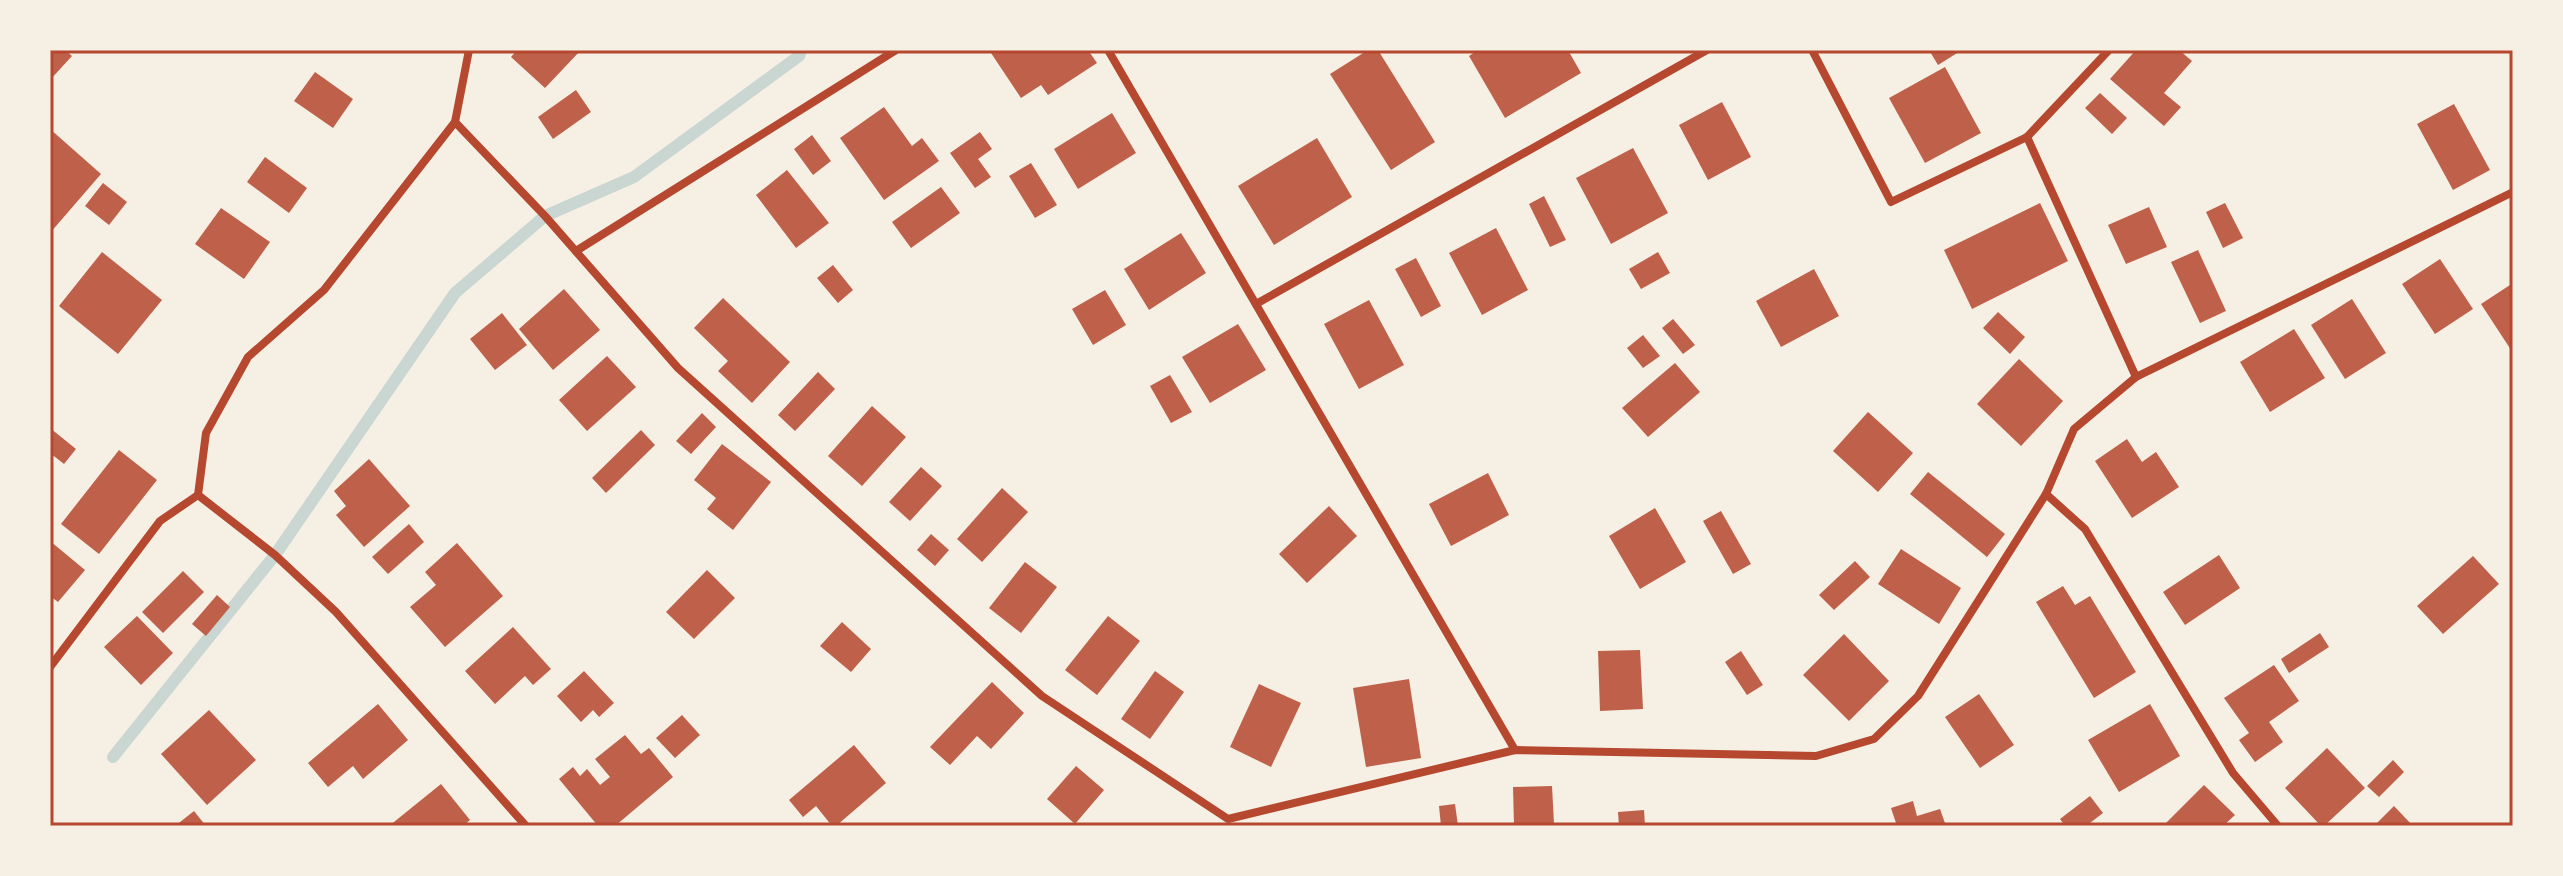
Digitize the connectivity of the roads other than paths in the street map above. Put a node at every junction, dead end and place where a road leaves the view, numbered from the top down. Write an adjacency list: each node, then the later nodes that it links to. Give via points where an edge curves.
1 (469, 50): 7 (street)
2 (896, 50): 10 (street)
3 (1108, 50): 11 (street)
4 (1707, 50): 11 (street)
5 (1812, 50): 8 (street, via 1891,202)
6 (2109, 50): 8 (street)
7 (455, 122): 10 (street); 14 (street, via 324,290 248,357 206,433)
8 (2027, 137): 12 (street)
9 (2513, 192): 12 (street)
10 (576, 251): 16 (street, via 678,368 1042,696 1228,819)
11 (1256, 304): 16 (street)
12 (2136, 377): 13 (street, via 2074,429)
13 (2046, 494): 16 (street, via 1918,696 1874,739 1816,756); 18 (street, via 2085,529 2233,773)
14 (198, 495): 15 (street, via 160,521); 17 (street, via 275,555 336,612)
15 (50, 667)
16 (1515, 750)
17 (526, 826)
18 (2278, 826)

